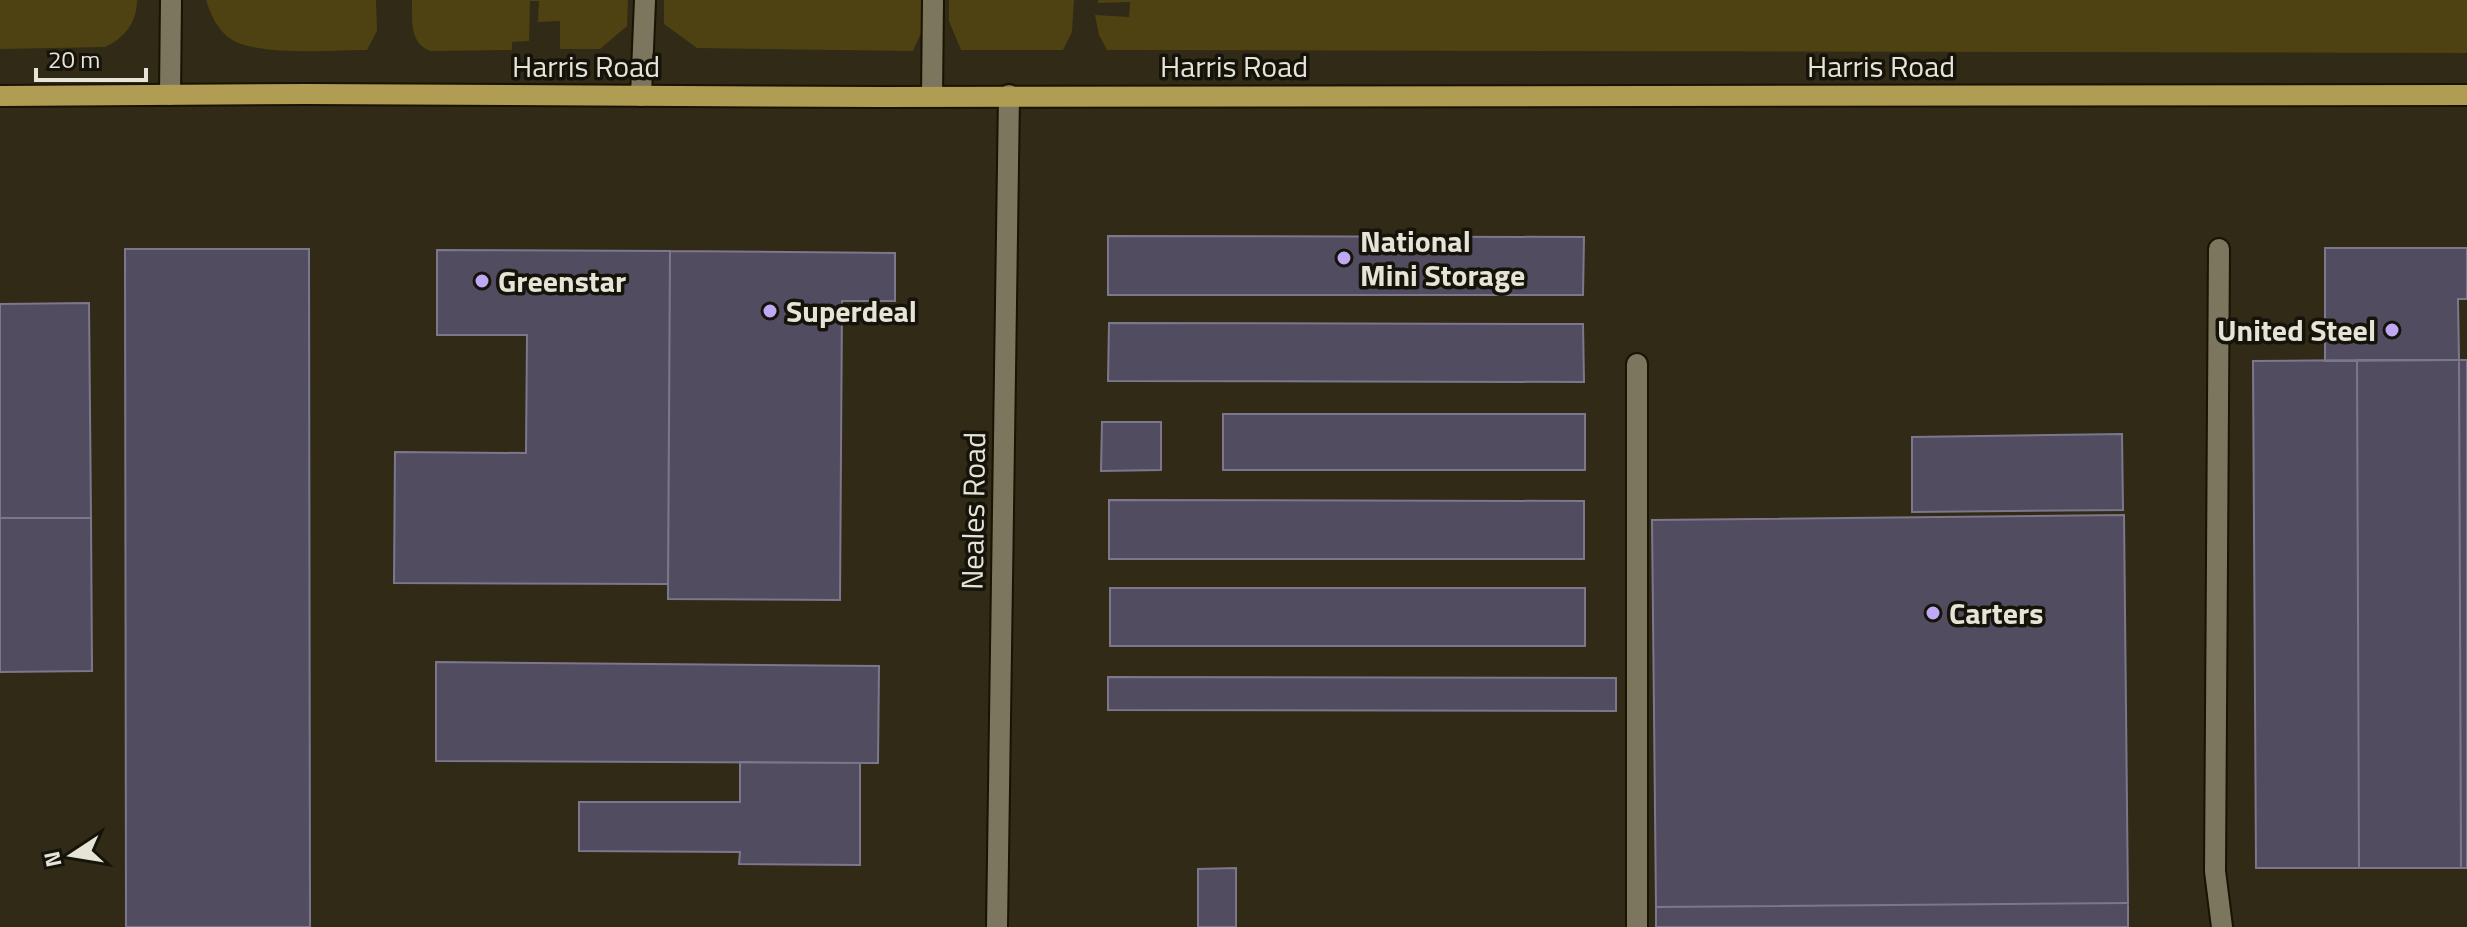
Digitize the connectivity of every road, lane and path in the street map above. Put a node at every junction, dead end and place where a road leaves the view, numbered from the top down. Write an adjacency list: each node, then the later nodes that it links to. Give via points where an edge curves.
1 (171, 0): 4 (street)
2 (645, 0): 8 (street)
3 (933, 0): 9 (street)
4 (170, 95): 7 (main road, Harris Road); 8 (main road, Harris Road)
5 (1009, 95): 6 (main road, Harris Road); 9 (main road, Harris Road); 12 (street, Neales Road)
6 (2467, 95)
7 (0, 96)
8 (641, 96): 9 (main road, Harris Road)
9 (932, 96)
10 (2219, 249): 14 (street, via 2215,871)
11 (1637, 364): 13 (street)
12 (997, 927)
13 (1637, 927)
14 (2222, 927)

